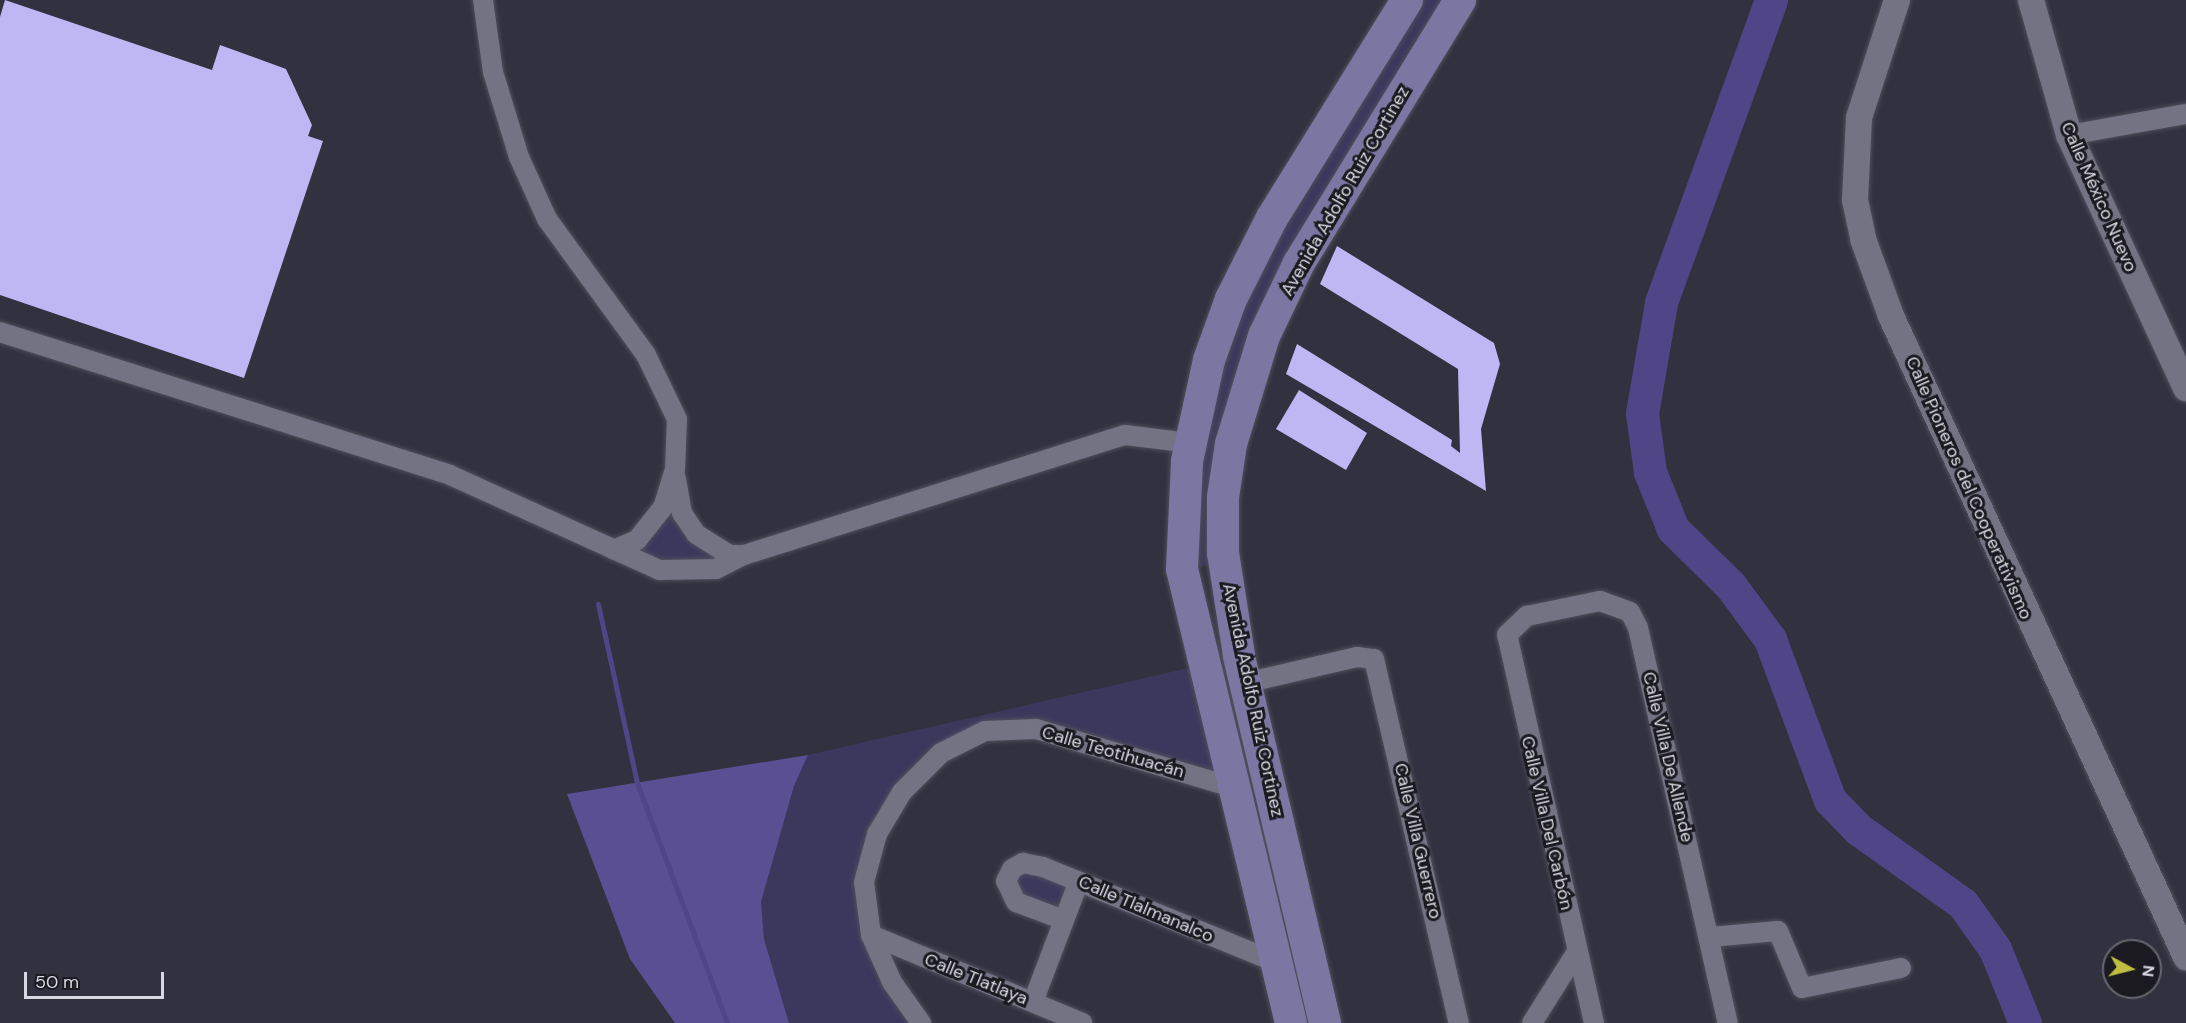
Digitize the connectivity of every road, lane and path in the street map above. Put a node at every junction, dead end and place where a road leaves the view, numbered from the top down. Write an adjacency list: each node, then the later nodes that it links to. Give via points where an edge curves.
1 (483, 0): 11 (street, via 493,72 519,157 576,265 663,382 677,419)
2 (1460, 0): 13 (main road, Avenida Adolfo Ruiz Cortinez, via 1317,233 1264,336 1231,444)
3 (1897, 0): 24 (street, Calle Pioneros del Cooperativismo, via 1859,118 1855,200 1863,239 1891,316)
4 (2031, 0): 7 (street, Calle México Nuevo)
5 (1399, 8): 10 (main road, Avenida Adolfo Ruiz Cortinez, via 1272,218 1231,299 1209,360)
6 (2186, 114): 7 (street)
7 (2068, 135): 9 (street, Calle México Nuevo)
8 (0, 332): 12 (street, via 450,476)
9 (2186, 388)
10 (1190, 443): 14 (street, via 1125,435); 15 (main road, Avenida Adolfo Ruiz Cortinez)
11 (675, 469): 12 (street, via 652,526); 14 (street, via 682,513 696,534 730,555)
12 (614, 550): 14 (street, via 659,570 716,569)
13 (1223, 553): 15 (main road); 17 (main road, Avenida Adolfo Ruiz Cortinez)
14 (744, 555)
15 (1182, 558): 18 (main road, Avenida Adolfo Ruiz Cortinez, via 1202,665)
16 (1513, 623): 22 (street, Calle Villa De Allende, via 1600,601 1630,612 1638,628); 23 (street, Calle Villa Del Carbón, via 1508,650)
17 (1245, 683): 31 (main road, Avenida Adolfo Ruiz Cortinez); 32 (street, Calle Villa Guerrero, via 1357,657 1374,659)
18 (1238, 789): 21 (street, Calle Teotihuacán, via 1036,729 985,731 941,753 902,792 877,834 864,882); 25 (main road, Avenida Adolfo Ruiz Cortinez)
19 (1079, 881): 20 (street); 20 (street, Calle Tlalmanalco, via 1023,863 1012,869 1006,881 1009,895); 25 (street, Calle Tlalmanalco)
20 (1064, 920): 27 (street)
21 (871, 935): 27 (street, Calle Tlatlaya); 28 (street, Calle Teotihuacán, via 892,982)
22 (1710, 937): 26 (street, via 1778,931 1803,988); 35 (street, Calle Villa De Allende)
23 (1576, 953): 33 (street); 34 (street, Calle Villa Del Carbón)
24 (2186, 957)
25 (1278, 963): 30 (main road, Avenida Adolfo Ruiz Cortinez)
26 (1901, 968)
27 (1033, 1002): 29 (street, Calle Tlatlaya)
28 (921, 1023)
29 (1082, 1023)
30 (1291, 1023)
31 (1325, 1023)
32 (1459, 1023)
33 (1532, 1023)
34 (1594, 1023)
35 (1728, 1023)

